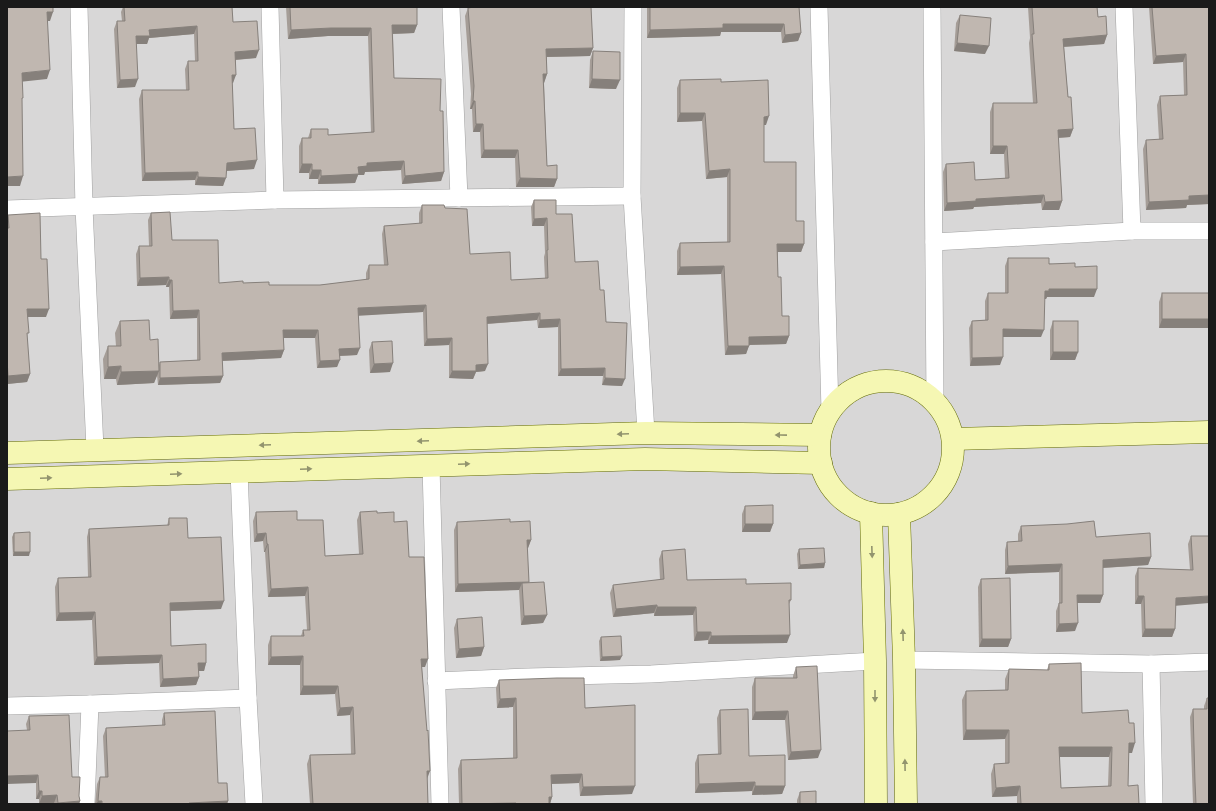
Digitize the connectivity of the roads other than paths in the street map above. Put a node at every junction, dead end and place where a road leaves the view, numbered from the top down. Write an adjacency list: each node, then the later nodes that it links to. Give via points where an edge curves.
1 (79, 7): 11 (street)
2 (270, 7): 10 (street)
3 (451, 7): 9 (street)
4 (633, 7): 8 (street)
5 (819, 7): 17 (street)
6 (932, 7): 15 (street)
7 (1124, 7): 13 (street)
8 (632, 196): 9 (street); 19 (street)
9 (459, 198): 10 (street)
10 (275, 200): 11 (street)
11 (84, 207): 12 (street); 22 (street)
12 (7, 209)
13 (1132, 231): 14 (street); 15 (street)
14 (1209, 231)
15 (934, 242): 16 (street)
16 (935, 402): 17 (street, via 913,386 900,382 880,381 860,385 838,400); 21 (street, via 943,413)
17 (830, 411): 20 (street)
18 (1209, 432): 21 (street)
19 (646, 433): 20 (street, one-way to 19); 22 (street, one-way to 22)
20 (820, 435): 24 (street)
21 (953, 439): 29 (street, via 950,468 936,493 913,510)
22 (95, 449): 23 (street)
23 (7, 453)
24 (821, 463): 25 (street, one-way to 24, via 645,459); 28 (street, via 825,475 839,496 859,510)
25 (431, 465): 26 (street, one-way to 25); 34 (street)
26 (239, 471): 27 (street, one-way to 26); 35 (street)
27 (7, 479)
28 (871, 513): 29 (street); 31 (street, one-way to 31)
29 (899, 514): 30 (street, one-way to 29)
30 (904, 660): 33 (street); 42 (street, one-way to 30)
31 (875, 661): 34 (street, via 650,674); 41 (street, one-way to 41)
32 (1209, 662): 33 (street)
33 (1151, 664): 43 (street)
34 (436, 681): 40 (street)
35 (248, 698): 36 (street); 39 (street)
36 (90, 704): 37 (street); 38 (street)
37 (7, 706)
38 (86, 804)
39 (254, 804)
40 (440, 804)
41 (876, 804)
42 (906, 804)
43 (1154, 804)

